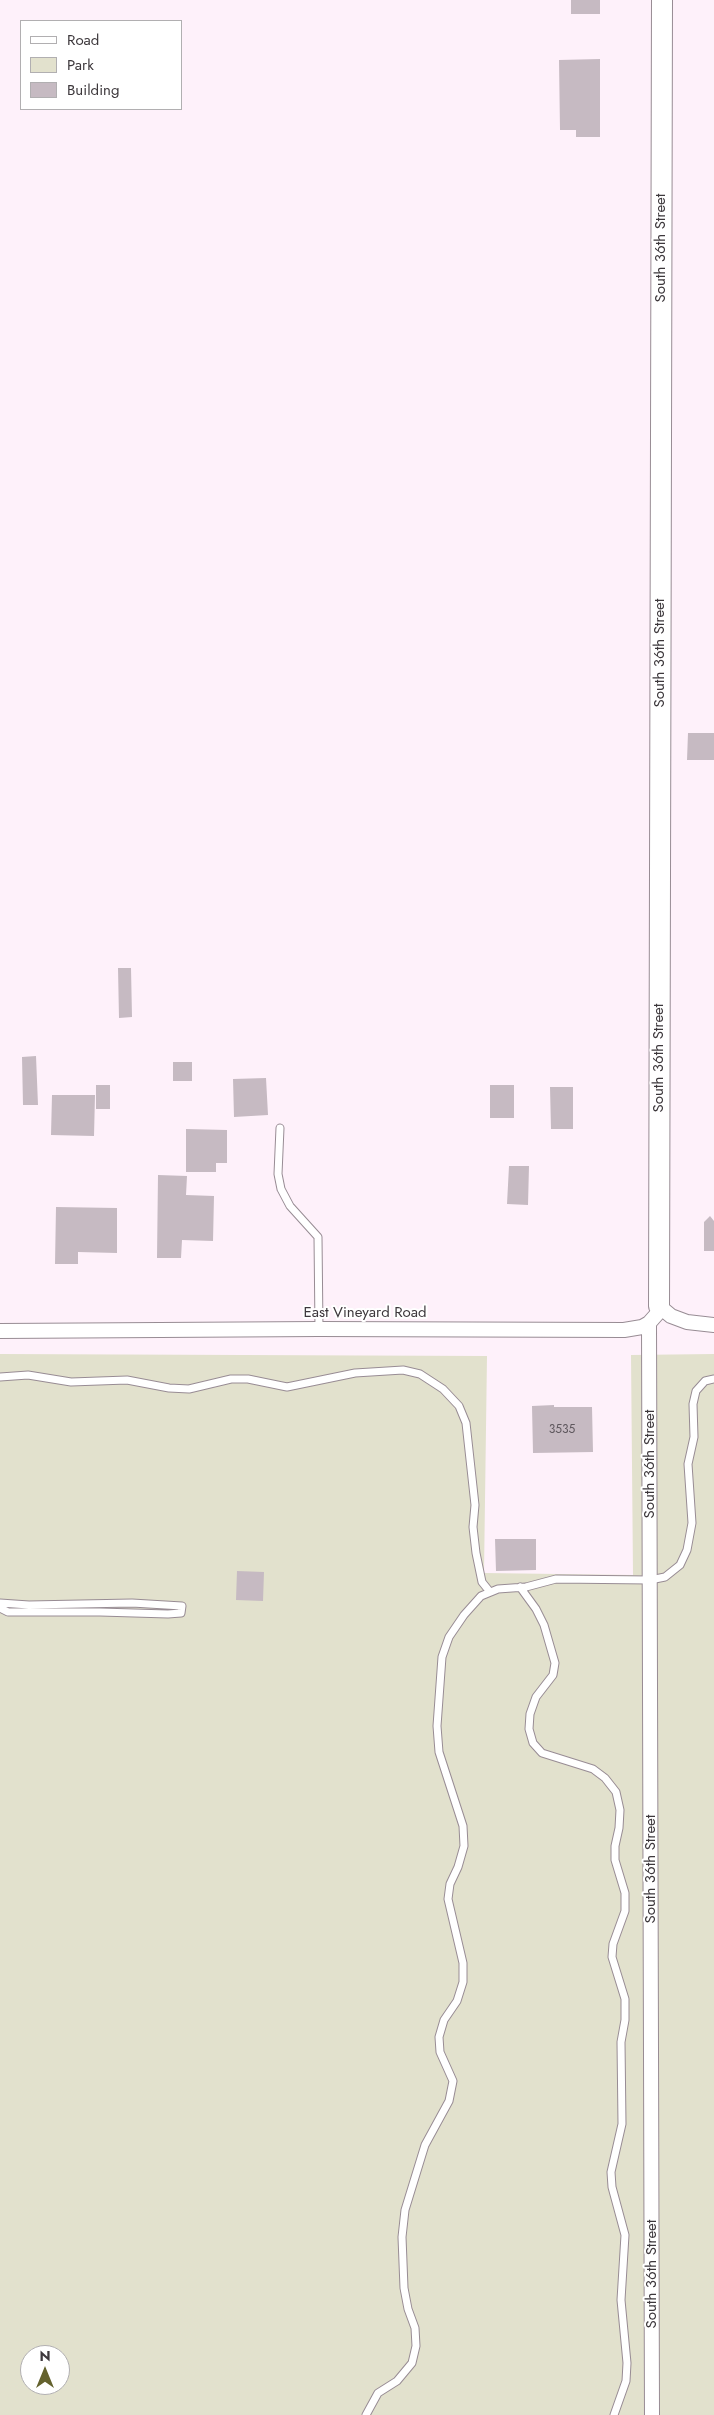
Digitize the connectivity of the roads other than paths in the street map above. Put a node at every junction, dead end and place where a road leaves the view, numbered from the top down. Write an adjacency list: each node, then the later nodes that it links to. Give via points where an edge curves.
1 (662, 0): 3 (street, South 36th Street)
2 (280, 1128): 5 (lane, via 278,1174 281,1189 290,1206 318,1237)
3 (654, 1314): 4 (street); 5 (street, East Vineyard Road, via 633,1330); 9 (street, South 36th Street)
4 (714, 1325)
5 (319, 1329): 6 (street, East Vineyard Road)
6 (0, 1331)
7 (0, 1376): 11 (lane, via 28,1375 71,1382 127,1380 189,1389 231,1379 287,1387 355,1373 403,1370 420,1374 443,1389 459,1406 466,1423 475,1505 476,1553 482,1582)
8 (714, 1379): 9 (lane, via 705,1381 696,1391 693,1404 694,1437 688,1464 692,1523 687,1550 680,1565 665,1577)
9 (650, 1580): 10 (lane, via 556,1579); 16 (street, South 36th Street)
10 (520, 1587): 11 (lane); 15 (lane, via 544,1625 555,1663 553,1674 536,1697 530,1714 529,1729 533,1743 542,1753 594,1770 605,1778 616,1792 620,1810 614,1846 625,1893 625,1911 612,1956 625,1999 625,2020 621,2042 622,2124 611,2172 625,2235 621,2300 627,2363 626,2380)
11 (490, 1592): 14 (lane, via 481,1596 464,1615 448,1637 442,1656 437,1726 439,1752 463,1826 464,1846 448,1899 463,1963 463,1982 439,2037 440,2052 453,2081 450,2101 425,2145 410,2191 402,2236 404,2288 415,2328 416,2346 412,2364 397,2381 378,2393)
12 (0, 1603): 13 (lane, via 182,1606 181,1613 168,1614 8,1612)
13 (0, 1608)
14 (366, 2415)
15 (614, 2415)
16 (652, 2415)

